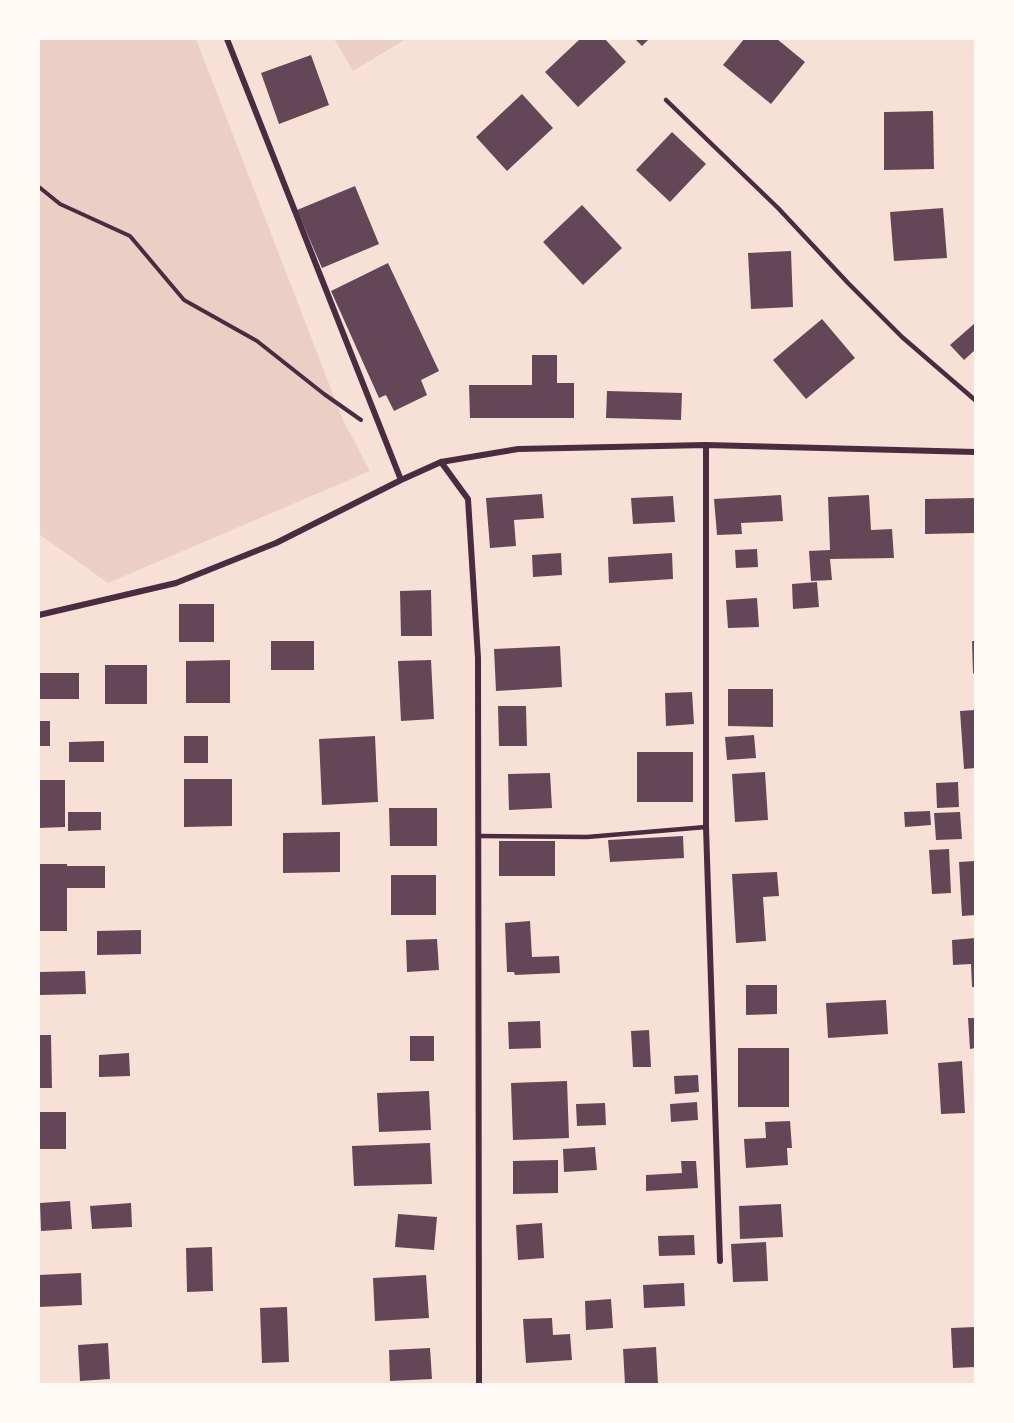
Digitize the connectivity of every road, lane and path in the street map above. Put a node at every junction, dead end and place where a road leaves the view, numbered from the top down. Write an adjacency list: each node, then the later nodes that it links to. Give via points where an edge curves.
1 (227, 39): 5 (street)
2 (666, 100): 4 (lane, via 778,208 902,337)
3 (39, 187): 5 (path, via 60,204 130,236 184,300 257,341)
4 (975, 400)
5 (384, 435): 9 (street)
6 (706, 445): 7 (street); 8 (street, via 518,449); 11 (street)
7 (975, 452)
8 (441, 462): 9 (street); 12 (street, via 468,499 478,658)
9 (401, 480): 10 (street, via 276,543 176,583)
10 (39, 615)
11 (706, 827): 12 (lane, via 587,837); 13 (street)
12 (478, 836): 14 (street)
13 (720, 1262)
14 (479, 1384)

